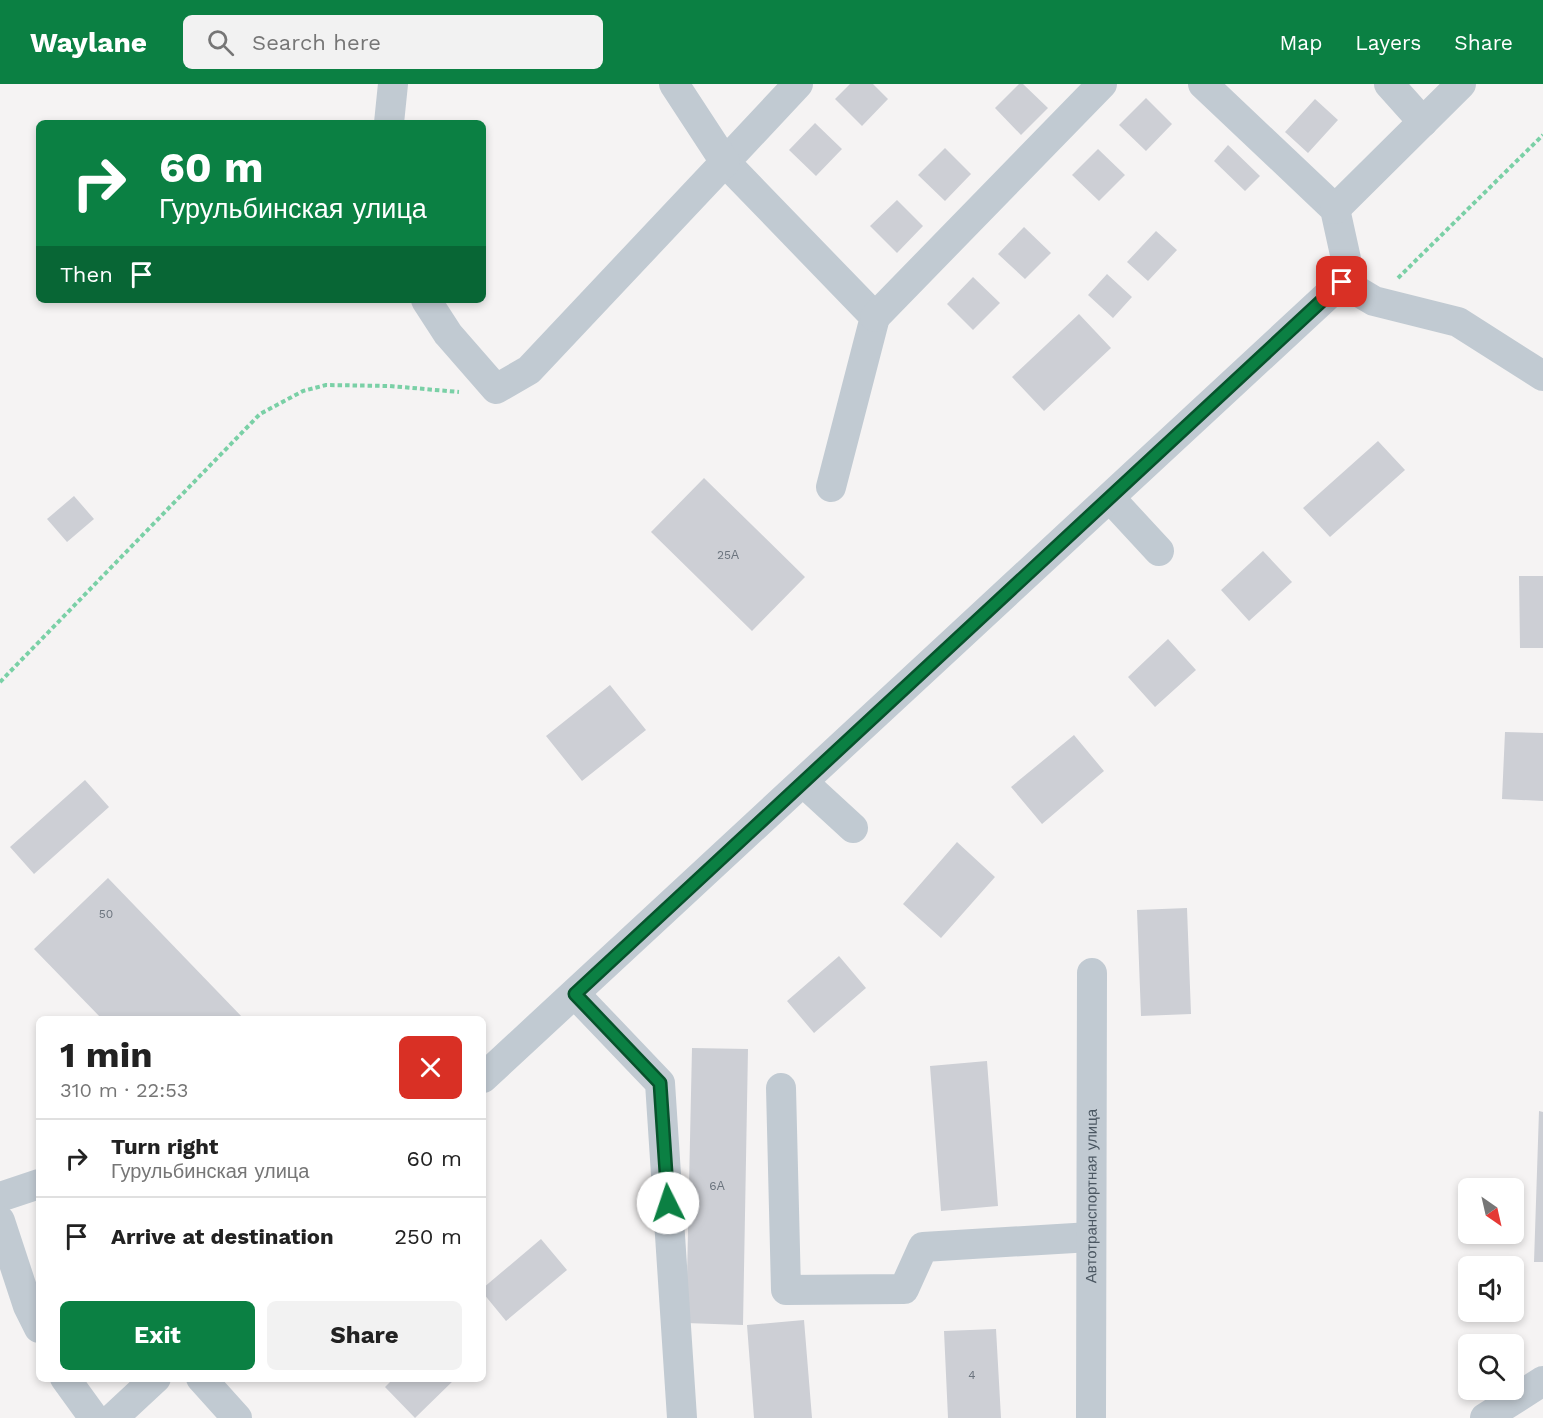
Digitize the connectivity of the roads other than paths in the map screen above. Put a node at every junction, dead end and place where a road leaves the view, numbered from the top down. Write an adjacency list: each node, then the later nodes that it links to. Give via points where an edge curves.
1 (393, 84): 8 (street)
2 (674, 84): 10 (street)
3 (798, 84): 10 (street)
4 (1102, 84): 14 (street)
5 (1203, 84): 11 (street)
6 (1389, 84): 9 (street)
7 (1461, 84): 9 (street)
8 (389, 120)
9 (1424, 122): 11 (street)
10 (725, 162): 13 (street, via 546,354 529,370 496,389 448,334); 14 (street)
11 (1335, 210): 12 (street, via 1346,259)
12 (1342, 282): 15 (street, via 1374,301 1458,322); 17 (street)
13 (428, 303)
14 (875, 317): 16 (street)
15 (1543, 376)
16 (831, 487)
17 (1110, 498): 18 (street); 19 (street)
18 (1159, 551)
19 (804, 783): 20 (street); 22 (street)
20 (853, 828)
21 (1092, 973): 28 (street, Автотранспортная улица)
22 (575, 994): 23 (street); 37 (street, via 660,1083)
23 (486, 1075)
24 (781, 1089): 28 (street, via 786,1290 904,1289 923,1247)
25 (36, 1185): 26 (street)
26 (0, 1197)
27 (0, 1221): 29 (street)
28 (1091, 1237): 38 (street, Автотранспортная улица)
29 (36, 1322)
30 (1543, 1381): 39 (street)
31 (68, 1382): 34 (street)
32 (152, 1382): 35 (street)
33 (205, 1382): 36 (street)
34 (94, 1418)
35 (113, 1418)
36 (237, 1418)
37 (682, 1418)
38 (1091, 1418)
39 (1485, 1418)

